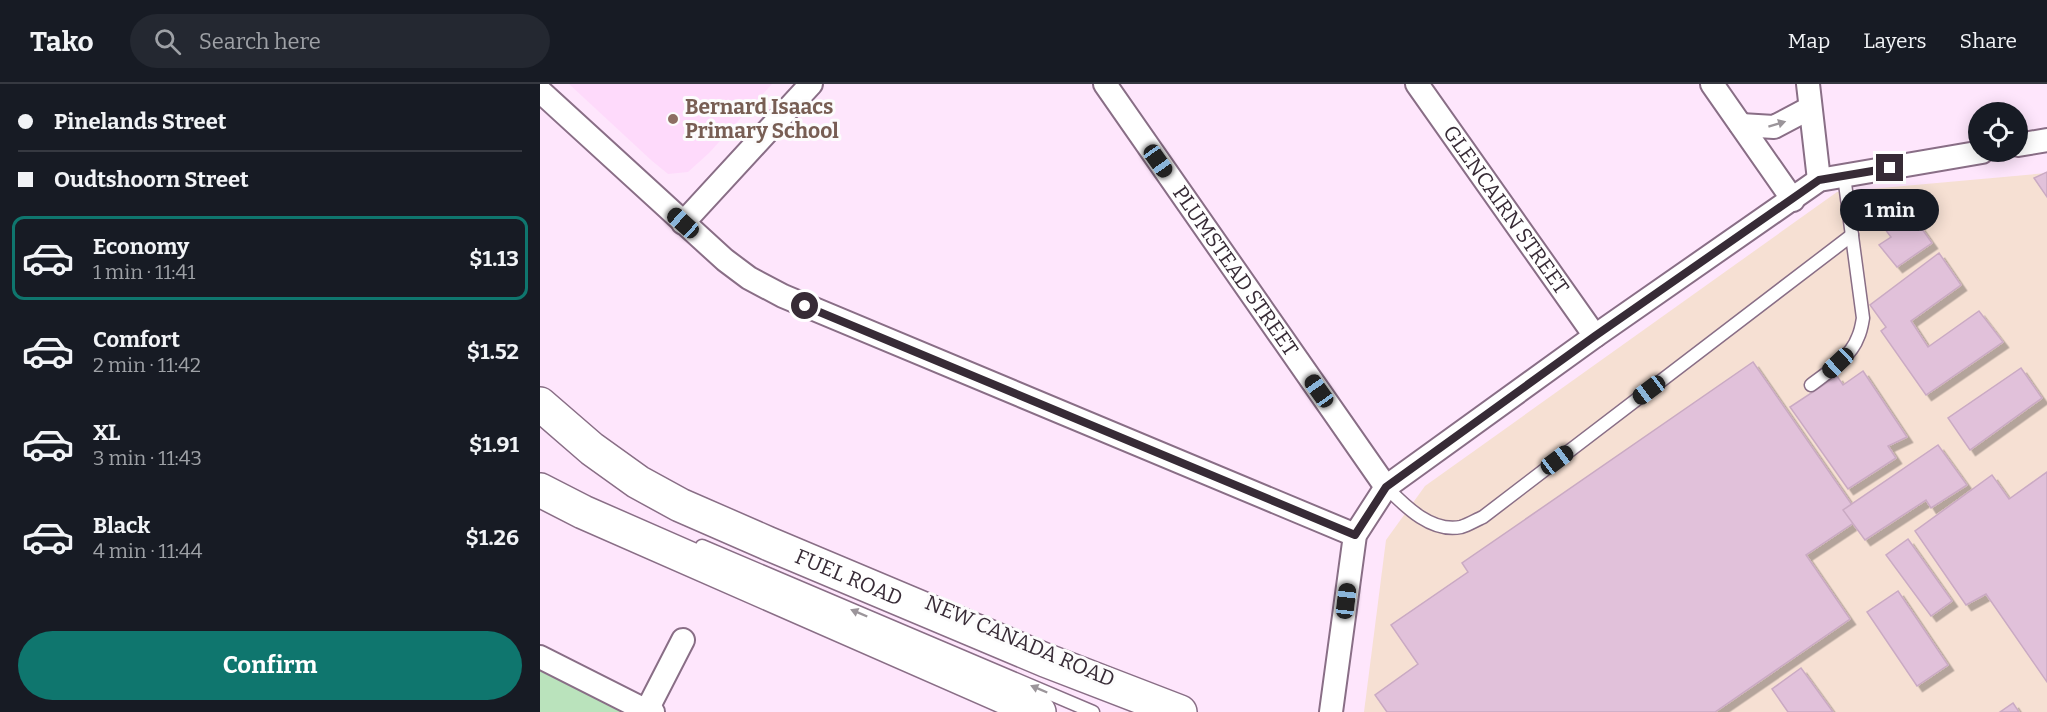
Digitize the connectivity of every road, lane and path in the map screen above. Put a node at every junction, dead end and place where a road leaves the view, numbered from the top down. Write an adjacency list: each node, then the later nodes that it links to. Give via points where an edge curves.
1 (811, 84): 15 (street)
2 (1105, 84): 20 (street, PLUMSTEAD STREET)
3 (1417, 84): 17 (street, GLENCAIRN STREET)
4 (1712, 84): 8 (street)
5 (1808, 84): 7 (street)
6 (540, 91): 15 (street)
7 (1810, 108): 8 (street, one-way to 7, via 1774,127); 13 (street)
8 (1741, 125): 14 (street)
9 (2047, 140): 10 (street)
10 (2028, 143)
11 (1968, 154): 12 (street)
12 (1844, 176): 13 (street); 16 (lane)
13 (1819, 180): 14 (street)
14 (1793, 200): 17 (street)
15 (683, 223): 23 (street, via 749,278 783,296)
16 (1852, 235): 18 (lane, via 1863,318 1858,339 1848,353); 20 (lane, via 1483,517 1446,528 1426,521)
17 (1595, 336): 20 (street)
18 (1811, 384)
19 (540, 404): 31 (main road, FUEL ROAD, via 591,449 680,505 1023,651)
20 (1386, 487): 23 (street)
21 (540, 490): 29 (main road)
22 (672, 515): 27 (lane, NEW CANADA ROAD)
23 (1355, 535): 32 (street)
24 (687, 540): 30 (lane, NEW CANADA ROAD, one-way to 24)
25 (683, 640): 28 (street)
26 (540, 657): 28 (street)
27 (1062, 680)
28 (649, 712)
29 (1039, 712)
30 (1093, 712)
31 (1180, 712)
32 (1331, 712)

